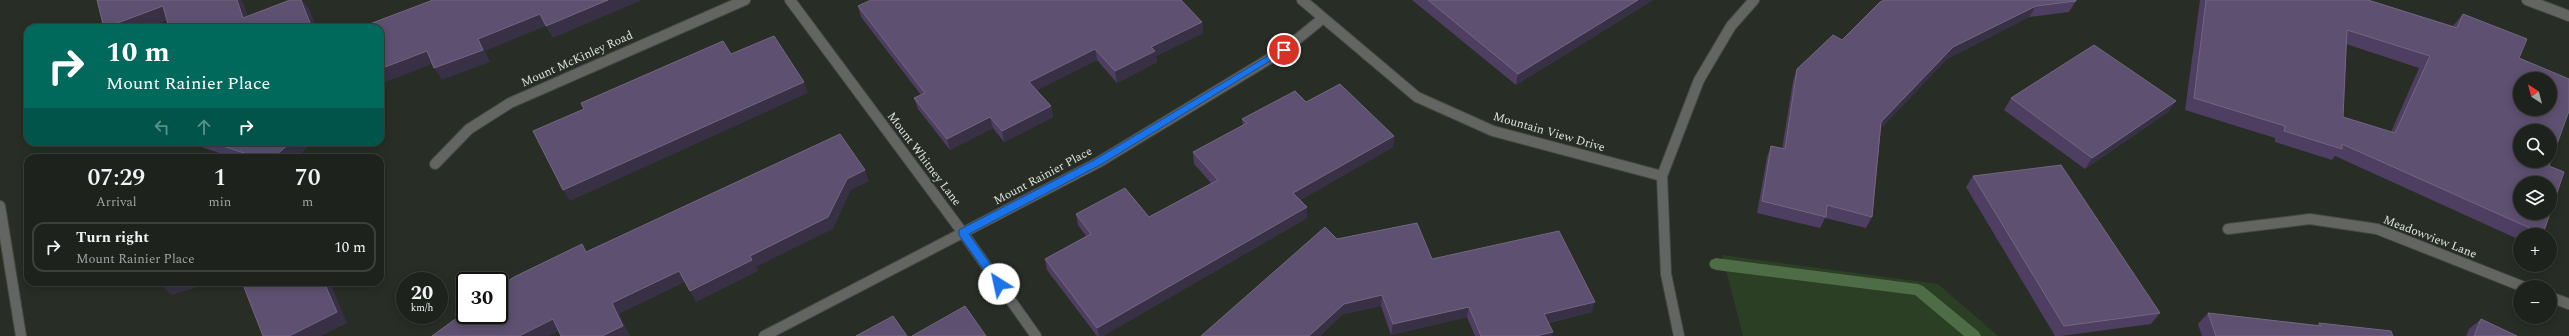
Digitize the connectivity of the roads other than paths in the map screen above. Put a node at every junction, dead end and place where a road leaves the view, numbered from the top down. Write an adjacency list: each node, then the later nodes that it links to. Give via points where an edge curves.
1 (745, 0): 8 (street, Mount McKinley Road, via 516,100 479,121 444,151)
2 (790, 0): 12 (street, Mount Whitney Lane)
3 (1302, 0): 7 (street, Mountain View Drive)
4 (1754, 0): 9 (street, via 1731,26 1699,80)
5 (2527, 0): 6 (street)
6 (2569, 16)
7 (1322, 19): 9 (street, Mountain View Drive, via 1417,97 1493,131); 12 (street, Mount Rainier Place, via 1284,50 1099,162)
8 (435, 164)
9 (1662, 176): 20 (street, via 1666,274)
10 (0, 206): 13 (street)
11 (2228, 229): 14 (street, Meadowview Lane, via 2310,219 2377,229)
12 (963, 233): 18 (street, Mount Rainier Place); 19 (street, Mount Whitney Lane)
13 (4, 251): 17 (street)
14 (2513, 283)
15 (2557, 300): 16 (street)
16 (2569, 304)
17 (21, 336)
18 (764, 336)
19 (1036, 336)
20 (1679, 336)

